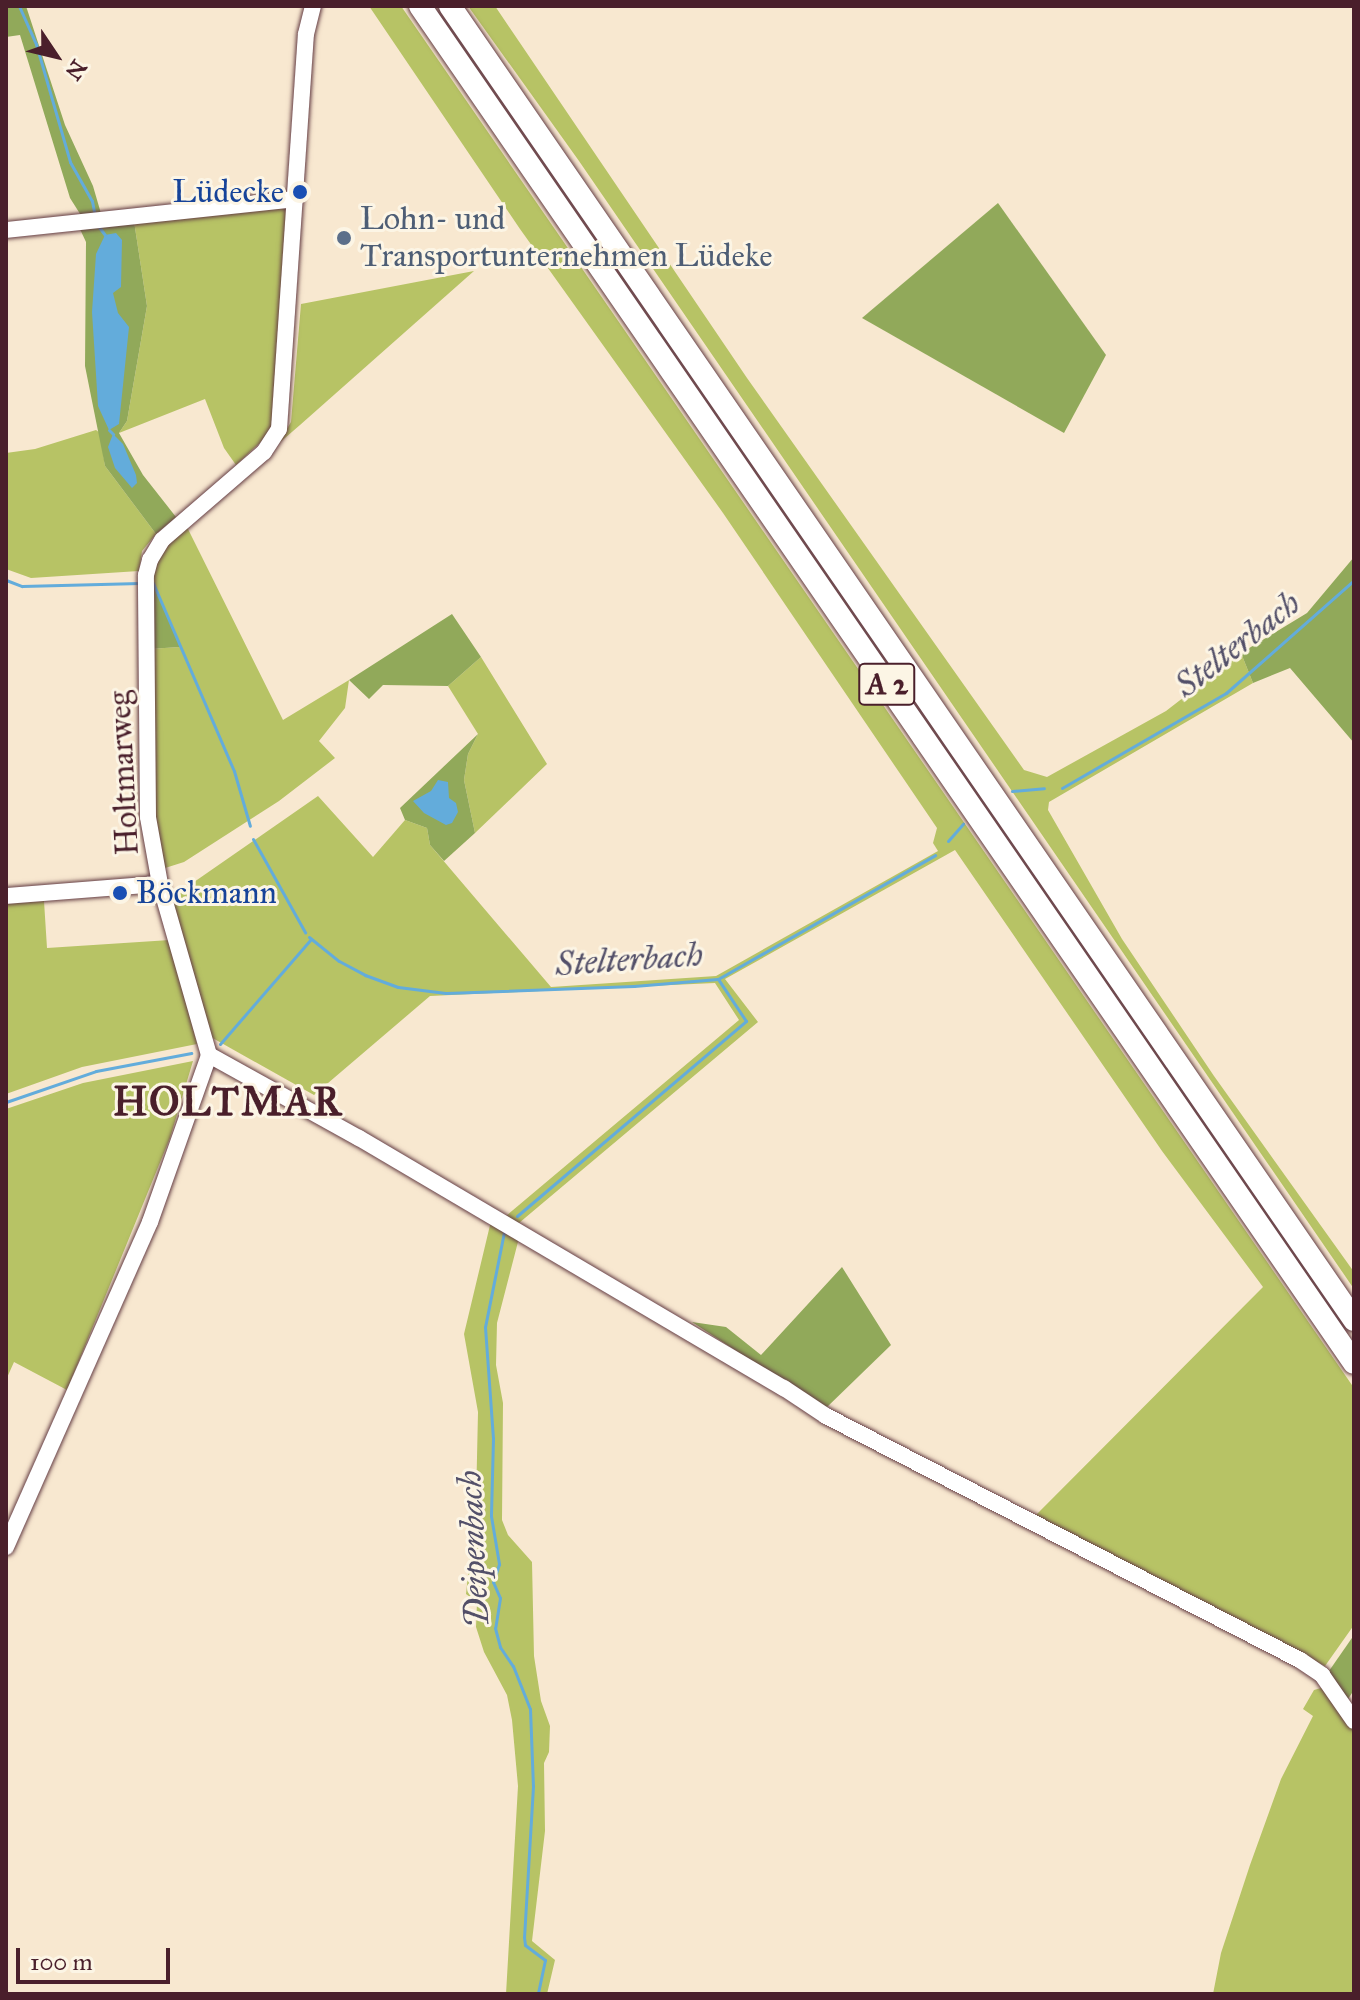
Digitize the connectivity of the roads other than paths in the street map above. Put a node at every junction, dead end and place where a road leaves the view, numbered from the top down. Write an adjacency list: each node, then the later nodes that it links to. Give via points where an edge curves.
1 (313, 6): 4 (street, Holtmarweg, via 306,34)
2 (420, 6): 10 (highway, A 2)
3 (450, 6): 9 (highway, A 2)
4 (295, 199): 5 (street); 6 (street, Holtmarweg, via 279,429 264,452 162,540 146,575 148,817)
5 (6, 230)
6 (160, 884): 7 (street); 8 (street, Holtmarweg)
7 (6, 896)
8 (209, 1055): 11 (street, via 150,1222); 12 (street, via 373,1146 826,1416 1300,1660 1322,1675)
9 (1354, 1320)
10 (1354, 1363)
11 (6, 1547)
12 (1354, 1721)

